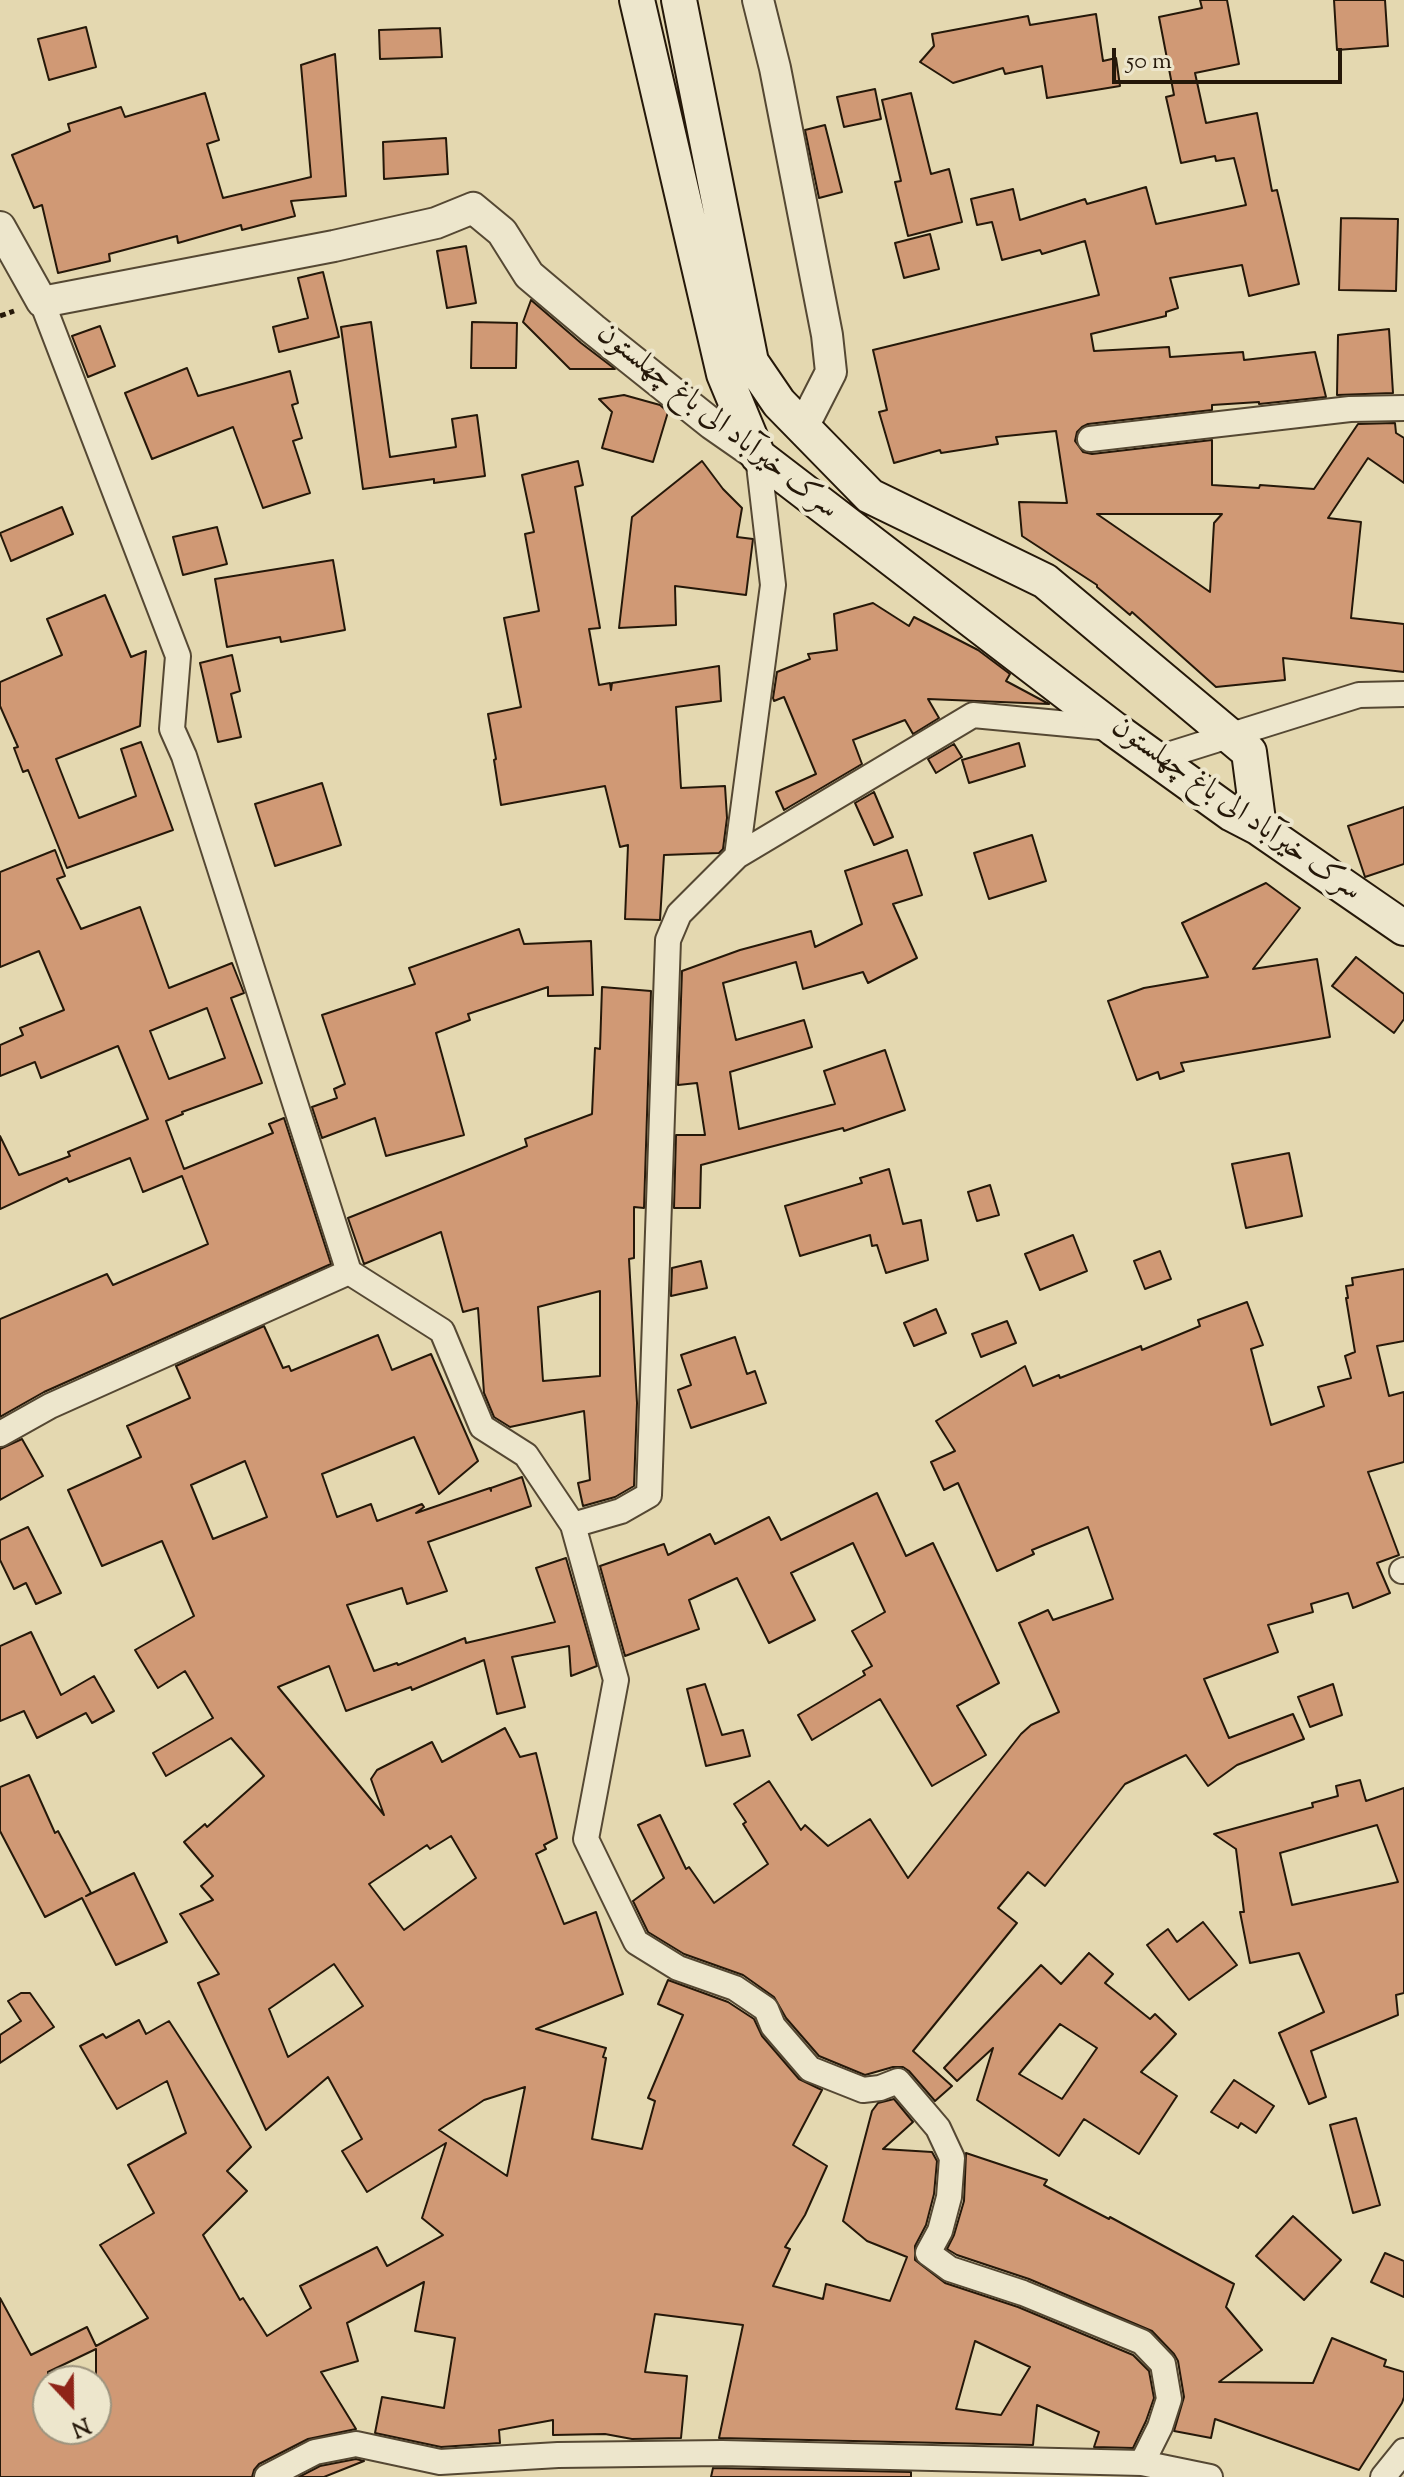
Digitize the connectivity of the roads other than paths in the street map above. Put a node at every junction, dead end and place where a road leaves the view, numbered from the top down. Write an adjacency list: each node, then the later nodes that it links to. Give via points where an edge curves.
1 (637, 0): 9 (main road, via 724,374)
2 (679, 0): 7 (main road, via 751,362)
3 (758, 0): 7 (street, via 831,372)
4 (0, 227): 5 (street)
5 (42, 302): 9 (street, سرک خیرآباد الی باغ چهلستون, via 334,246 436,223 473,208 502,232 529,275); 17 (street, via 178,656 172,729)
6 (1404, 408): 8 (street, via 1350,409)
7 (803, 427): 12 (main road, via 870,496 1045,581)
8 (1090, 439)
9 (758, 456): 11 (main road, سرک خیرآباد الی باغ چهلستون); 15 (street, via 773,585)
10 (1404, 694): 12 (street, via 1359,695)
11 (1114, 729): 13 (main road, سرک خیرآباد الی باغ چهلستون); 15 (street, via 973,715)
12 (1229, 736): 13 (street); 14 (main road, via 1249,752)
13 (1155, 759): 14 (main road, سرک خیرآباد الی باغ چهلستون)
14 (1259, 828): 16 (main road, سرک خیرآباد الی باغ چهلستون)
15 (737, 856): 19 (street, via 679,914 668,940 649,1495 621,1511)
16 (1403, 927)
17 (349, 1272): 18 (street, via 50,1406); 19 (street, via 442,1331 482,1427 526,1455)
18 (0, 1434)
19 (573, 1525): 21 (street, via 616,1680 586,1839 636,1942 678,1968 735,1988 766,2009 773,2026 810,2069 863,2090 898,2081 938,2128 952,2158 946,2209 928,2253 950,2269 1142,2342 1163,2364 1169,2399)
20 (1404, 2451): 24 (street)
21 (1142, 2463): 22 (street, via 722,2453 440,2462 356,2444 315,2452); 23 (street)
22 (267, 2477)
23 (1210, 2477)
24 (1383, 2477)

